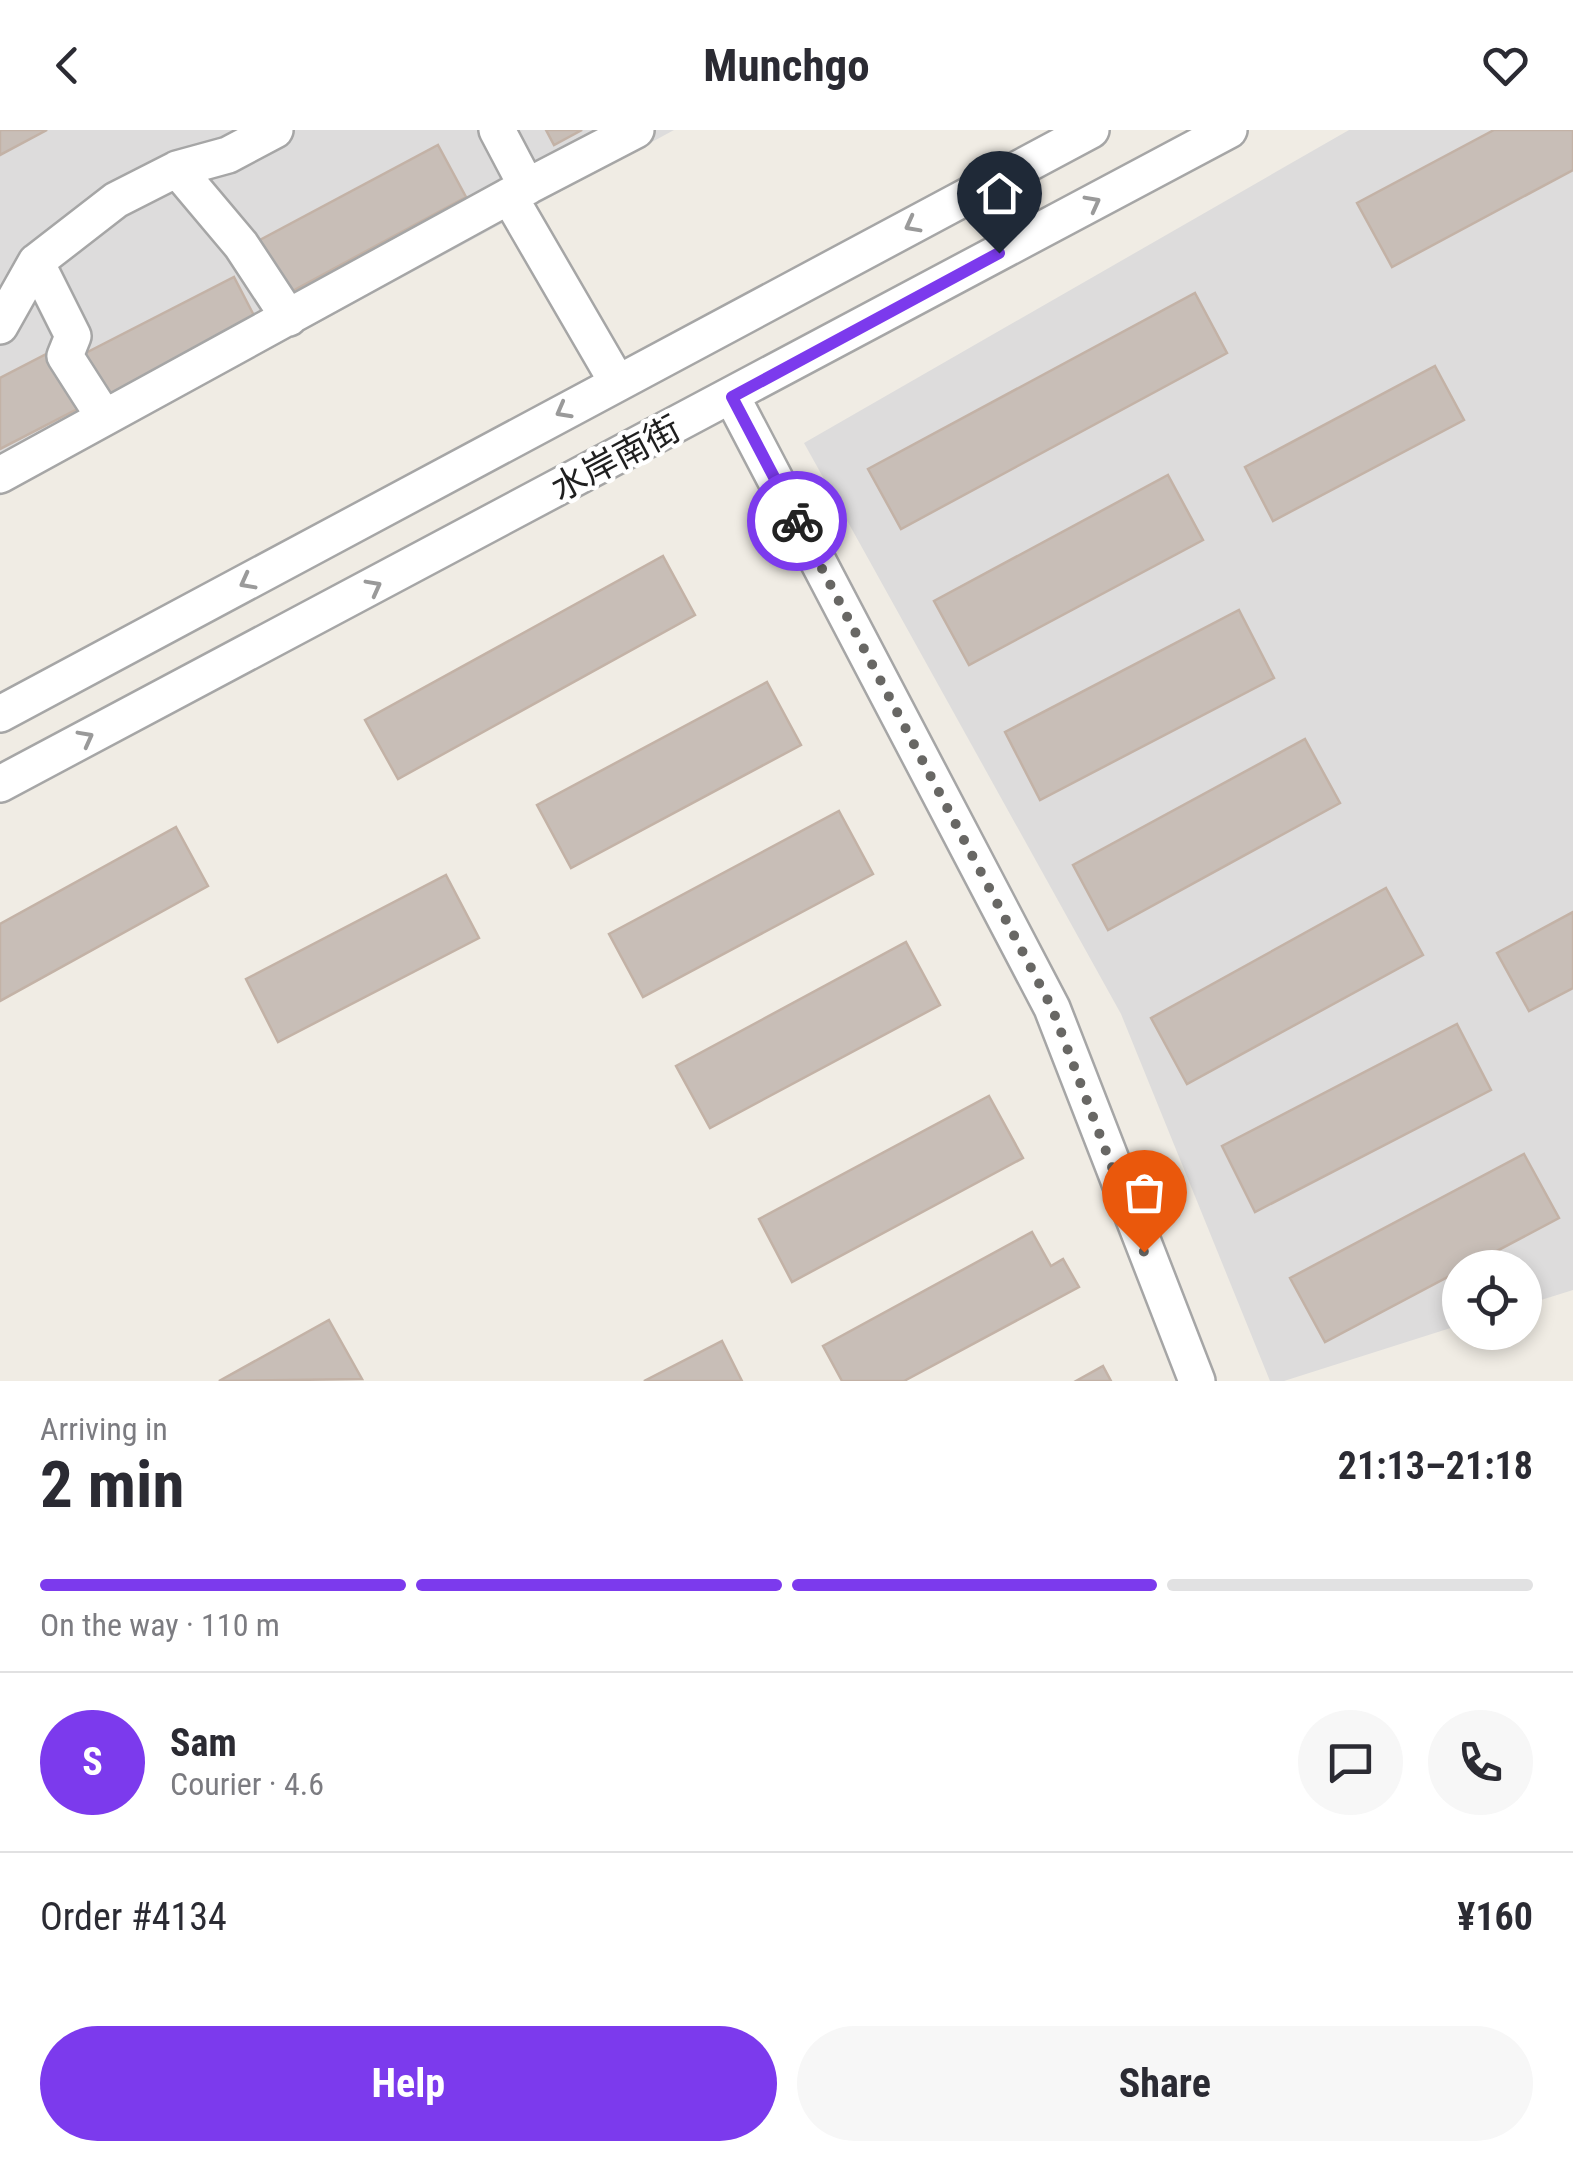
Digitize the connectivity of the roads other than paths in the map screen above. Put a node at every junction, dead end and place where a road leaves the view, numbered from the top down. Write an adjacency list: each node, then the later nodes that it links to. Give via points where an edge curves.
1 (275, 130): 6 (street)
2 (497, 130): 8 (street)
3 (636, 130): 8 (street)
4 (1090, 130): 12 (street, 水岸南街, one-way to 12)
5 (1230, 130): 13 (street, 水岸南街, one-way to 5)
6 (224, 143): 7 (street)
7 (177, 170): 9 (street, via 116,200); 10 (street, via 241,245)
8 (518, 192): 10 (street); 12 (street)
9 (36, 262): 11 (street); 14 (street, via 73,336 65,356)
10 (289, 318): 14 (street)
11 (0, 326)
12 (617, 382): 16 (street, 水岸南街, one-way to 16)
13 (732, 397): 17 (street, 水岸南街, one-way to 13); 18 (street, via 1052,1008)
14 (104, 418): 15 (street)
15 (0, 476)
16 (0, 714)
17 (0, 784)
18 (1197, 1381)

